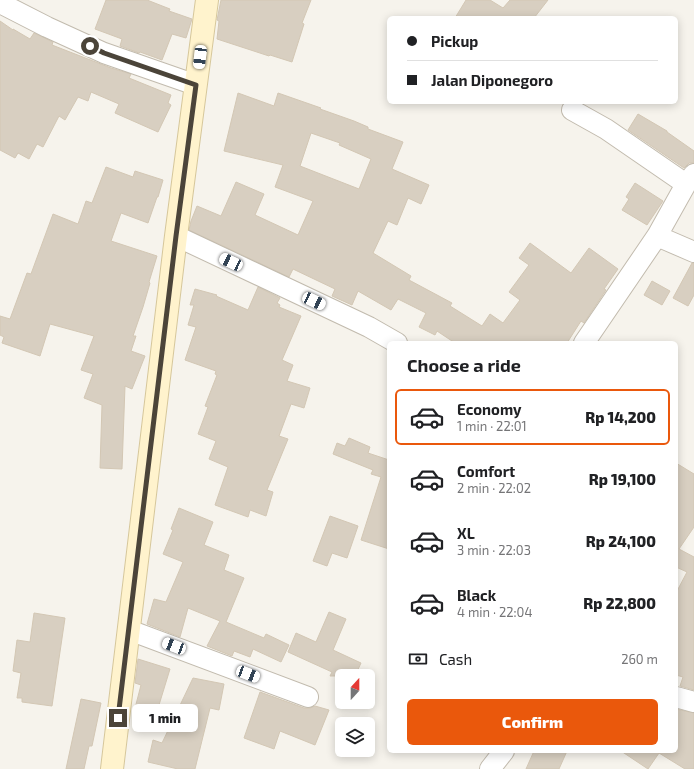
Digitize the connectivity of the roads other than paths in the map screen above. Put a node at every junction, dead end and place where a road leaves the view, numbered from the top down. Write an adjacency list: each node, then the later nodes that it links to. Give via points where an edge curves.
1 (207, 0): 3 (main road)
2 (0, 3): 3 (street, via 104,53)
3 (196, 85): 6 (main road)
4 (572, 110): 5 (street)
5 (690, 179): 7 (street)
6 (176, 236): 9 (street); 11 (main road)
7 (657, 236): 8 (street); 10 (street)
8 (694, 252)
9 (394, 341)
10 (585, 341)
11 (129, 630): 12 (street); 16 (main road)
12 (308, 697)
13 (678, 698): 14 (street)
14 (694, 702)
15 (502, 753): 17 (street)
16 (112, 769)
17 (490, 769)

